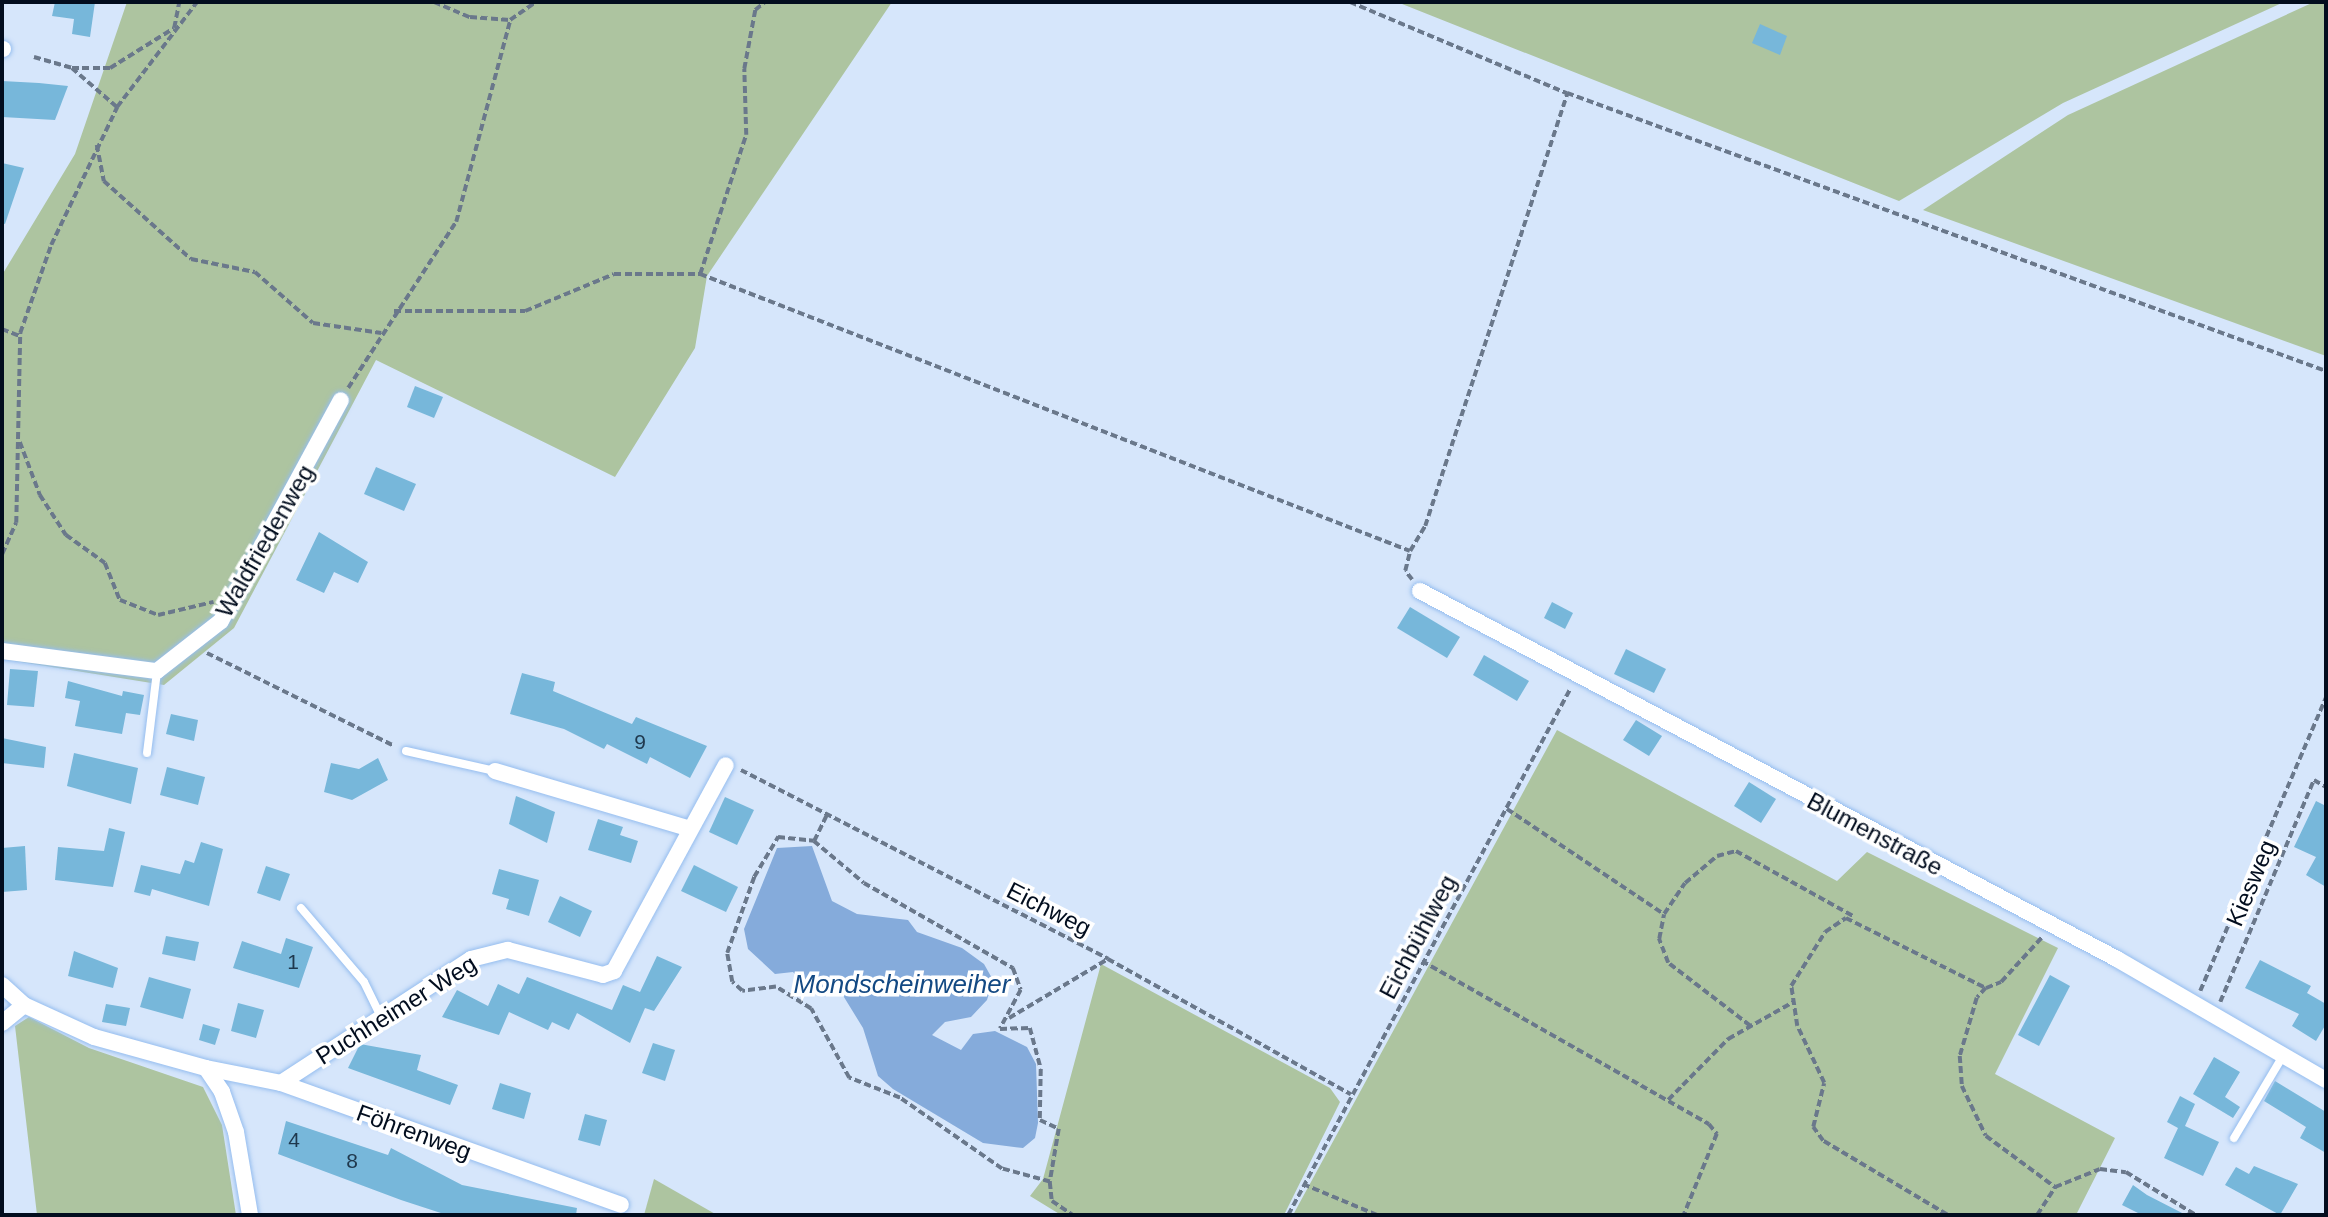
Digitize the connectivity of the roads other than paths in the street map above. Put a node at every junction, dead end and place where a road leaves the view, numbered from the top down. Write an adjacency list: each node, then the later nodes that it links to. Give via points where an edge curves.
1 (341, 400): 4 (street, Waldfriedenweg, via 221,621)
2 (1420, 591): 15 (street, Blumenstraße, via 2193,1001)
3 (2, 651): 4 (street)
4 (157, 671): 6 (lane)
5 (406, 751): 8 (lane)
6 (147, 752)
7 (726, 765): 9 (street, Puchheimer Weg)
8 (495, 771): 9 (street)
9 (688, 828): 13 (street, Puchheimer Weg, via 614,971 603,975 508,950 471,959)
10 (301, 908): 13 (lane, via 364,982)
11 (2, 985): 12 (street, Föhrenweg)
12 (24, 1004): 14 (street); 16 (street, Föhrenweg, via 94,1037)
13 (381, 1017): 18 (street, Puchheimer Weg)
14 (2, 1023)
15 (2284, 1054): 17 (street, Blumenstraße); 19 (lane)
16 (206, 1068): 18 (street, Föhrenweg); 21 (street, via 222,1092 236,1132)
17 (2326, 1080)
18 (281, 1083): 20 (street, Föhrenweg)
19 (2234, 1138)
20 (621, 1205)
21 (250, 1215)

